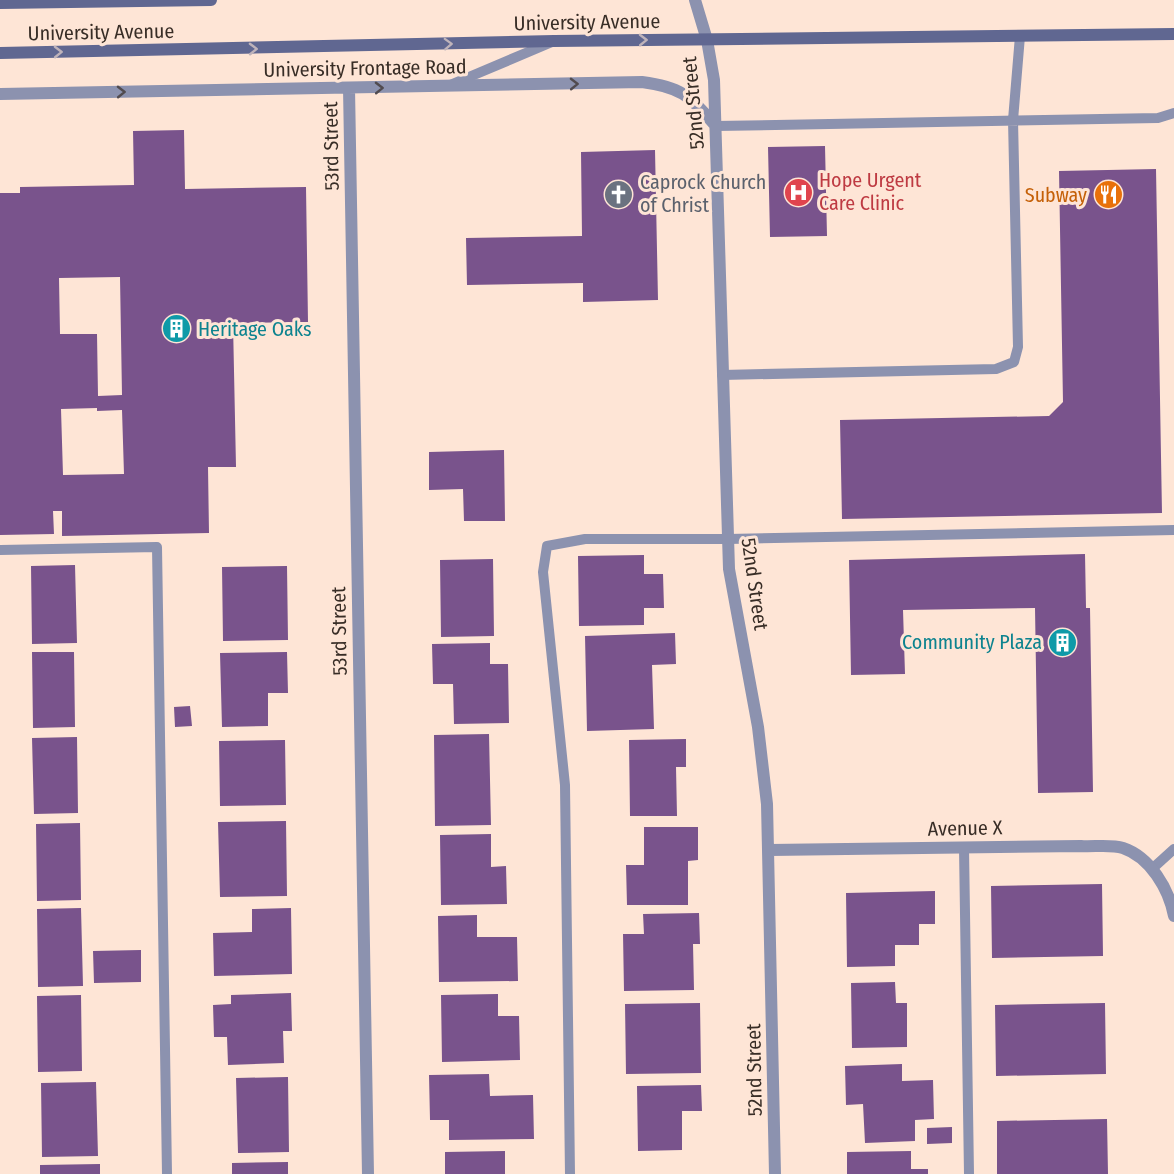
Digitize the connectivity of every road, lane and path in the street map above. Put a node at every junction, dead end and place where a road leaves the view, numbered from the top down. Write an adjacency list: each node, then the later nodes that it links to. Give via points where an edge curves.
1 (211, 0): 3 (main road, University Avenue)
2 (695, 0): 6 (street, 52nd Street)
3 (0, 3)
4 (1174, 34): 5 (main road, University Avenue)
5 (1020, 36): 6 (main road, University Avenue); 13 (lane)
6 (707, 40): 7 (main road, University Avenue, one-way to 6); 14 (street, 52nd Street)
7 (554, 41): 8 (main road, University Avenue, one-way to 7); 9 (lane)
8 (0, 53)
9 (447, 86): 10 (street, University Frontage Road, one-way to 9); 14 (street, University Frontage Road, one-way to 14, via 642,82 669,86 690,98)
10 (349, 88): 11 (street, University Frontage Road, one-way to 10); 25 (street, 53rd Street)
11 (0, 94)
12 (1174, 113): 13 (lane, via 1158,118)
13 (1013, 120): 14 (lane); 15 (lane, via 1018,347 1014,362 996,369)
14 (716, 126): 15 (street, 52nd Street)
15 (722, 375): 17 (street, 52nd Street)
16 (1174, 530): 17 (lane)
17 (728, 539): 21 (street, 52nd Street, via 729,569 758,727); 26 (lane, via 585,539 547,546 543,572 565,785)
18 (0, 550): 24 (lane, via 157,547)
19 (964, 848): 21 (street, Avenue X); 22 (street, Avenue X, via 1123,848); 28 (lane)
20 (1174, 849): 22 (lane)
21 (770, 850): 27 (street, 52nd Street)
22 (1153, 868): 23 (street)
23 (1174, 915)
24 (166, 1174)
25 (368, 1174)
26 (570, 1174)
27 (775, 1174)
28 (969, 1174)

